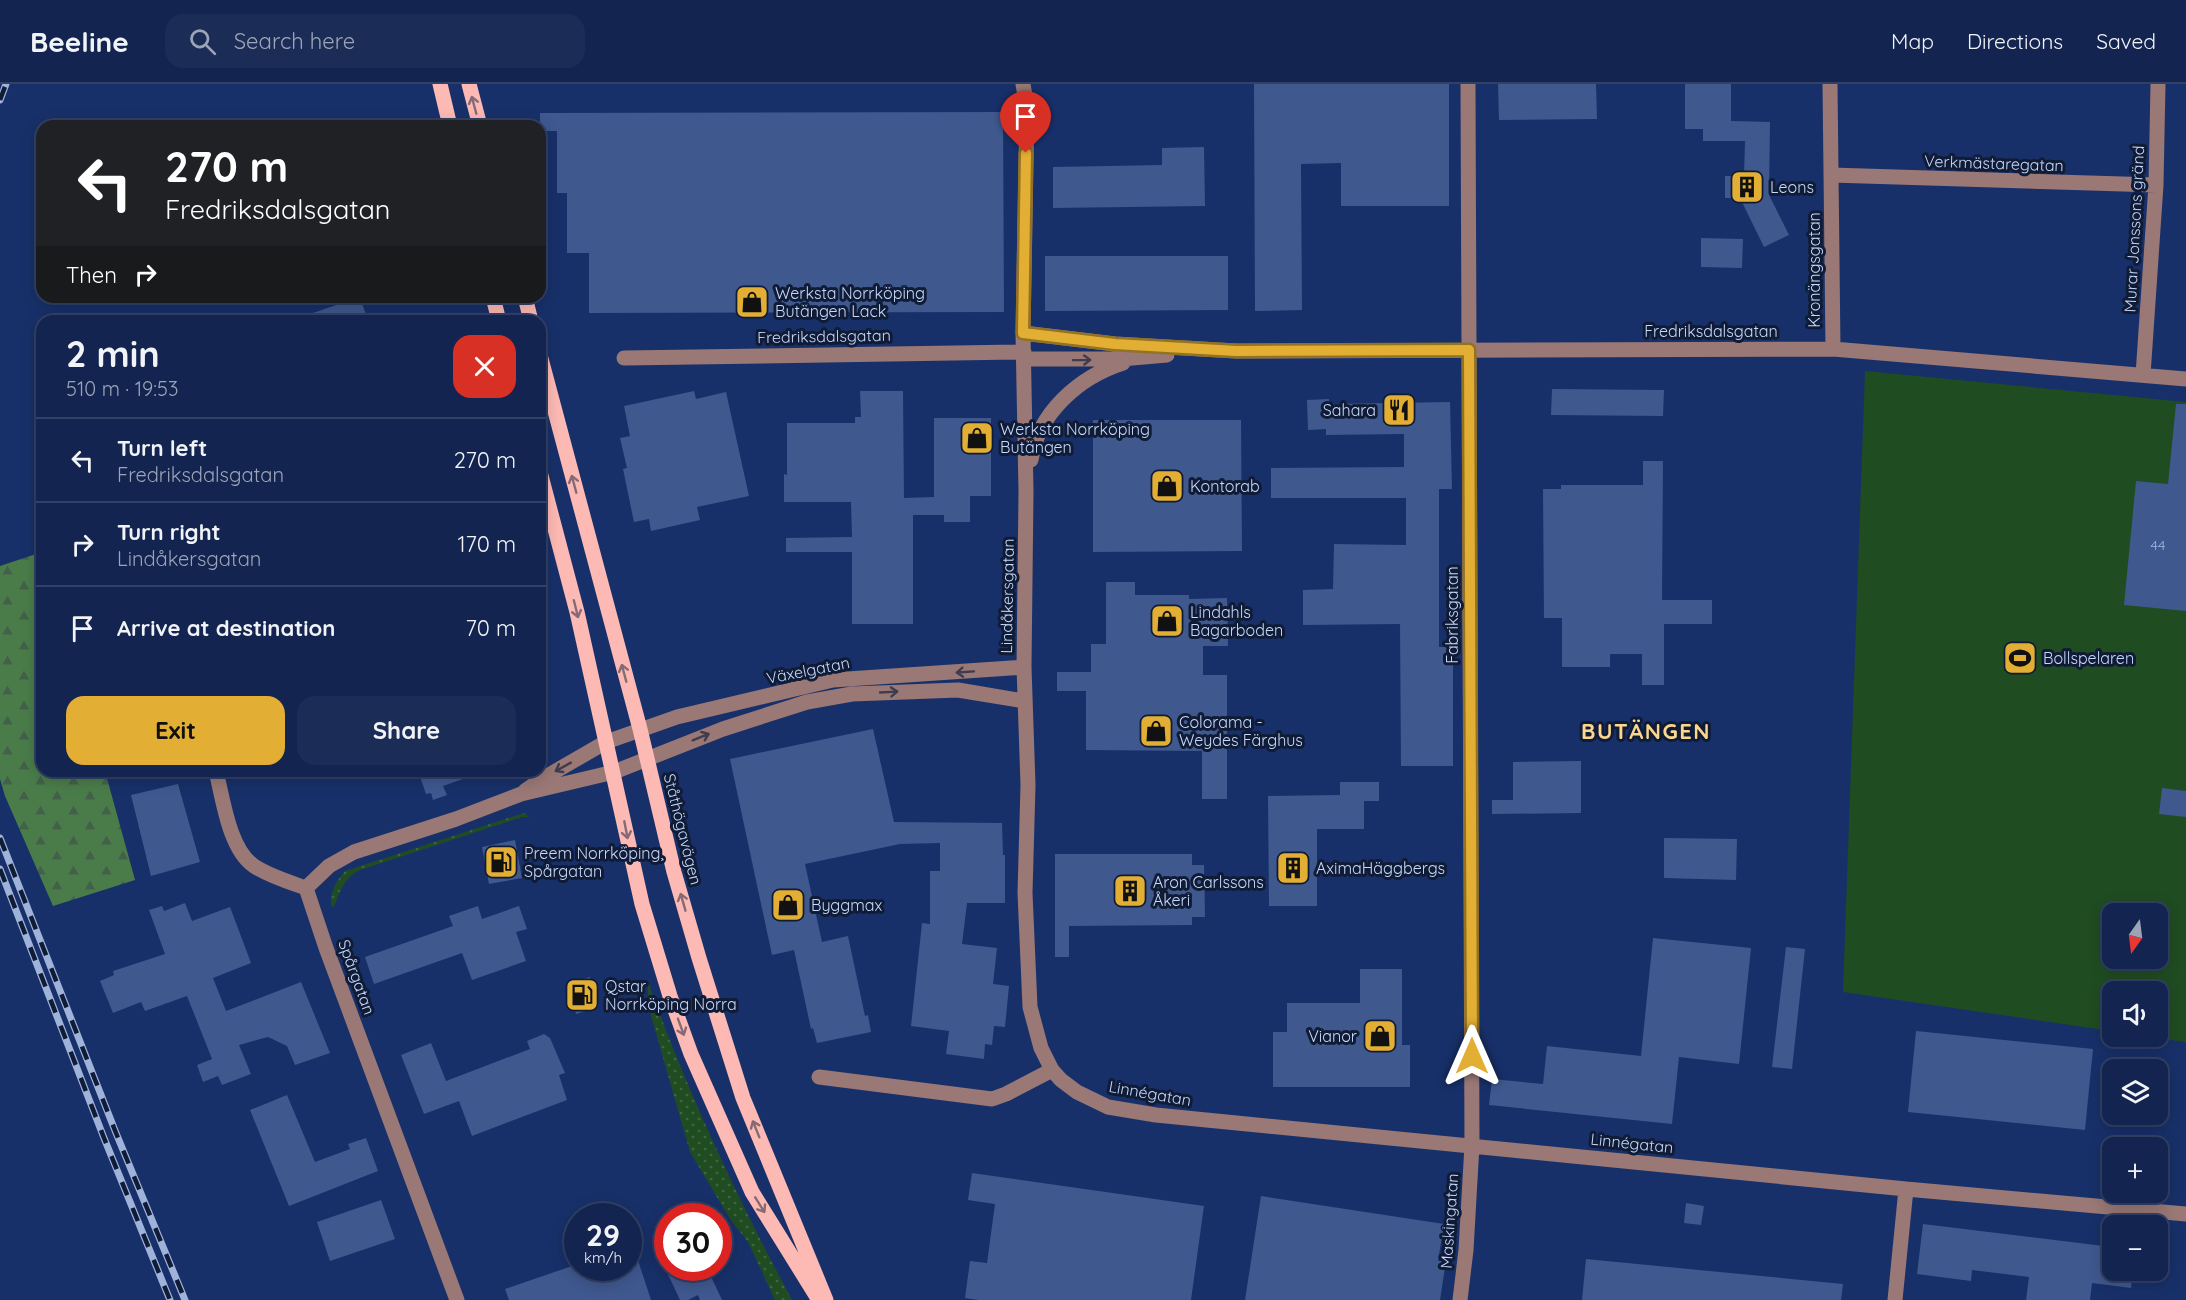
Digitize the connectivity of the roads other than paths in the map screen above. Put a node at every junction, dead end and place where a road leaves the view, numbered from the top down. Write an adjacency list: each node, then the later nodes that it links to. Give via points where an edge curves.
1 (440, 84): 7 (main road)
2 (469, 84): 8 (main road, one-way to 2)
3 (1023, 84): 11 (street, Lindåkersgatan, via 1027,108)
4 (1468, 84): 13 (street, Fabriksgatan)
5 (1830, 84): 9 (street, Kronängsgatan)
6 (2158, 84): 10 (street, Murar Jonssons gränd)
7 (449, 120)
8 (478, 120)
9 (1831, 175): 10 (street, Verkmästaregatan); 12 (street, Kronängsgatan)
10 (2156, 185): 18 (street, Murar Jonssons gränd)
11 (1023, 333): 14 (street, Fredriksdalsgatan, via 1115,344); 15 (street, Lindåkersgatan)
12 (1833, 349): 13 (street, Fredriksdalsgatan); 18 (street, Fredriksdalsgatan)
13 (1469, 350): 14 (street, Fredriksdalsgatan); 37 (street, Fabriksgatan)
14 (1236, 351): 16 (street, Fredriksdalsgatan)
15 (1024, 356): 16 (street, Fredriksdalsgatan, one-way to 16, via 1077,360); 17 (street, Fredriksdalsgatan, via 853,353); 21 (street, Lindåkersgatan)
16 (1138, 357): 21 (street, Fredriksdalsgatan, via 1086,378 1059,402 1039,431)
17 (624, 358)
18 (2143, 375): 20 (street, Fredriksdalsgatan)
19 (546, 378): 25 (main road, Ståthögavägen, one-way to 19)
20 (2186, 379)
21 (1026, 492): 23 (street, Lindåkersgatan)
22 (546, 495): 26 (main road, one-way to 26)
23 (1024, 667): 24 (street, Lindåkersgatan); 25 (street, Växelgatan, one-way to 25, via 833,680 671,718)
24 (1024, 701): 27 (street, Växelgatan, one-way to 24, via 807,702 852,694 958,690); 34 (street, Lindåkersgatan, via 1030,1007 1041,1048)
25 (640, 729): 26 (street, Växelgatan); 27 (main road, Ståthögavägen)
26 (606, 742): 28 (main road); 31 (street, one-way to 31)
27 (647, 759): 28 (street); 42 (main road, Ståthögavägen, one-way to 27, via 740,1088 674,872)
28 (614, 772): 32 (street); 41 (main road, one-way to 41, via 642,904 691,1054 752,1192)
29 (218, 777): 33 (street, via 236,846 252,865)
30 (545, 777): 32 (street, one-way to 32)
31 (546, 777)
32 (521, 794): 33 (street, via 354,852 329,866)
33 (306, 888): 40 (street, Spårgatan)
34 (1052, 1070): 35 (street, via 992,1099); 36 (street, Lindåkersgatan)
35 (819, 1077)
36 (1077, 1092): 37 (street, Linnégatan, via 1108,1107 1156,1116)
37 (1472, 1145): 38 (street, Linnégatan); 43 (street, Maskingatan)
38 (1906, 1188): 39 (street, Linnégatan); 44 (street)
39 (2186, 1214)
40 (457, 1300)
41 (819, 1300)
42 (826, 1300)
43 (1460, 1300)
44 (1894, 1300)

